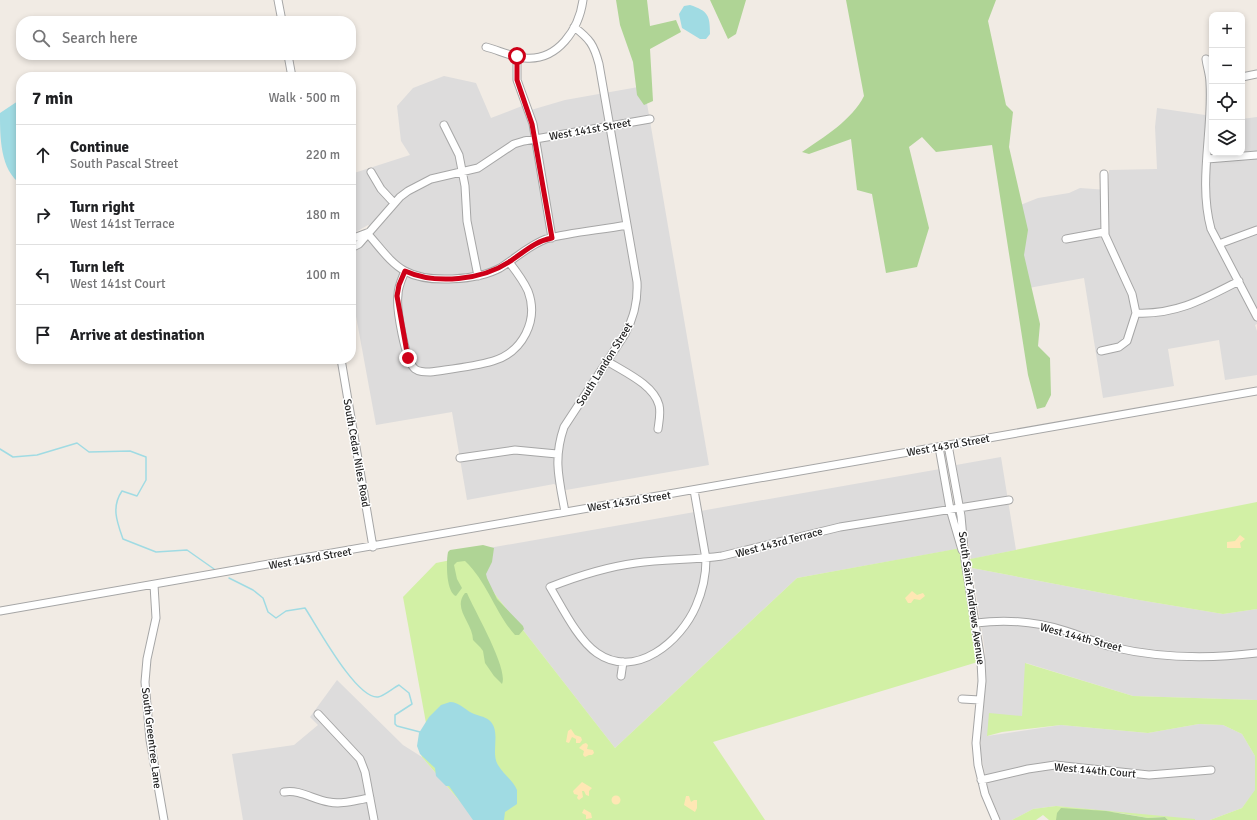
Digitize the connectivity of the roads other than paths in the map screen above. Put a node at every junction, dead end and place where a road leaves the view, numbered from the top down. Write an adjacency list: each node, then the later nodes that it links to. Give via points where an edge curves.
1 (278, 0): 3 (street)
2 (584, 0): 4 (street)
3 (281, 16)
4 (574, 27): 6 (street, via 564,43 556,49 538,56); 16 (street, South Landon Street, via 587,37 595,49)
5 (486, 46): 6 (street)
6 (517, 56): 17 (street, via 518,87)
7 (1206, 59): 10 (street)
8 (289, 60): 9 (street)
9 (291, 72)
10 (1209, 73)
11 (1257, 74): 12 (street)
12 (1245, 76)
13 (1211, 84): 19 (street)
14 (650, 119): 16 (street, West 141st Street)
15 (444, 125): 21 (street, via 459,155)
16 (610, 126): 17 (street, West 141st Street); 24 (street, South Landon Street)
17 (535, 139): 21 (street, West 141st Street, via 514,144 486,164); 29 (street)
18 (1257, 155): 19 (street)
19 (1206, 159): 31 (street, via 1206,205 1211,230)
20 (371, 172): 23 (street, via 381,189)
21 (463, 172): 23 (street, West 141st Street, via 418,185); 35 (street, via 467,221)
22 (1104, 174): 26 (street)
23 (394, 203): 27 (street, West 141st Street)
24 (627, 225): 29 (street); 41 (street, South Landon Street, via 638,295 632,322)
25 (1257, 230): 31 (street)
26 (1104, 232): 30 (street); 38 (street, via 1132,294)
27 (367, 233): 28 (street, West 141st Street); 32 (street, West 141st Street); 34 (street, via 390,259)
28 (356, 237)
29 (552, 238): 33 (street, via 538,243)
30 (1066, 239)
31 (1219, 244): 36 (street)
32 (356, 246)
33 (509, 262): 34 (street, via 524,284 530,300 532,318 523,340 510,353 493,361 430,372 414,369 408,358 397,296); 35 (street)
34 (405, 271): 35 (street, via 418,276 447,279)
35 (478, 276)
36 (1239, 281): 37 (street); 38 (street, via 1177,310)
37 (1255, 309): 39 (street)
38 (1136, 313): 40 (street, via 1127,341 1119,348)
39 (1257, 317)
40 (1102, 351)
41 (607, 361): 44 (street, via 642,383 654,394 659,404); 47 (street, South Landon Street, via 564,427)
42 (342, 364): 54 (street, South Cedar Niles Road)
43 (1257, 391): 45 (street, West 143rd Street)
44 (658, 429)
45 (948, 445): 46 (street, West 143rd Street); 51 (street, South Saint Andrews Avenue)
46 (939, 447): 49 (street, West 143rd Street); 52 (street)
47 (557, 454): 48 (street, via 514,450); 53 (street, South Landon Street)
48 (460, 458)
49 (694, 490): 53 (street, West 143rd Street); 55 (street)
50 (1009, 500): 51 (street, West 143rd Terrace)
51 (960, 507): 52 (street, West 143rd Terrace); 56 (street, South Saint Andrews Avenue)
52 (950, 509): 55 (street, West 143rd Terrace, via 833,528 747,551); 56 (street)
53 (565, 512): 54 (street, West 143rd Street)
54 (373, 547): 57 (street, West 143rd Street)
55 (706, 558): 61 (street, via 702,591 696,607 682,628 651,656); 61 (street, West 143rd Terrace, via 622,565 550,587 587,644 605,657)
56 (965, 560): 59 (street, South Saint Andrews Avenue)
57 (154, 585): 58 (street, West 143rd Street); 70 (street, South Greentree Lane, via 156,618 146,659 145,682)
58 (0, 611)
59 (976, 623): 60 (street, West 144th Street, via 1013,621 1042,625 1114,647 1154,654 1213,657); 64 (street, South Saint Andrews Avenue, via 981,661)
60 (1257, 653)
61 (623, 662): 62 (street)
62 (622, 676)
63 (962, 698): 64 (street)
64 (980, 700): 67 (street, South Saint Andrews Avenue, via 976,743)
65 (318, 714): 69 (street, via 360,759)
66 (1211, 770): 67 (street, West 144th Court, via 1149,775 1054,765)
67 (981, 780): 72 (street, South Saint Andrews Avenue, via 988,805)
68 (284, 792): 69 (street, via 295,791 336,803)
69 (370, 798): 71 (street)
70 (164, 820)
71 (374, 820)
72 (996, 820)

